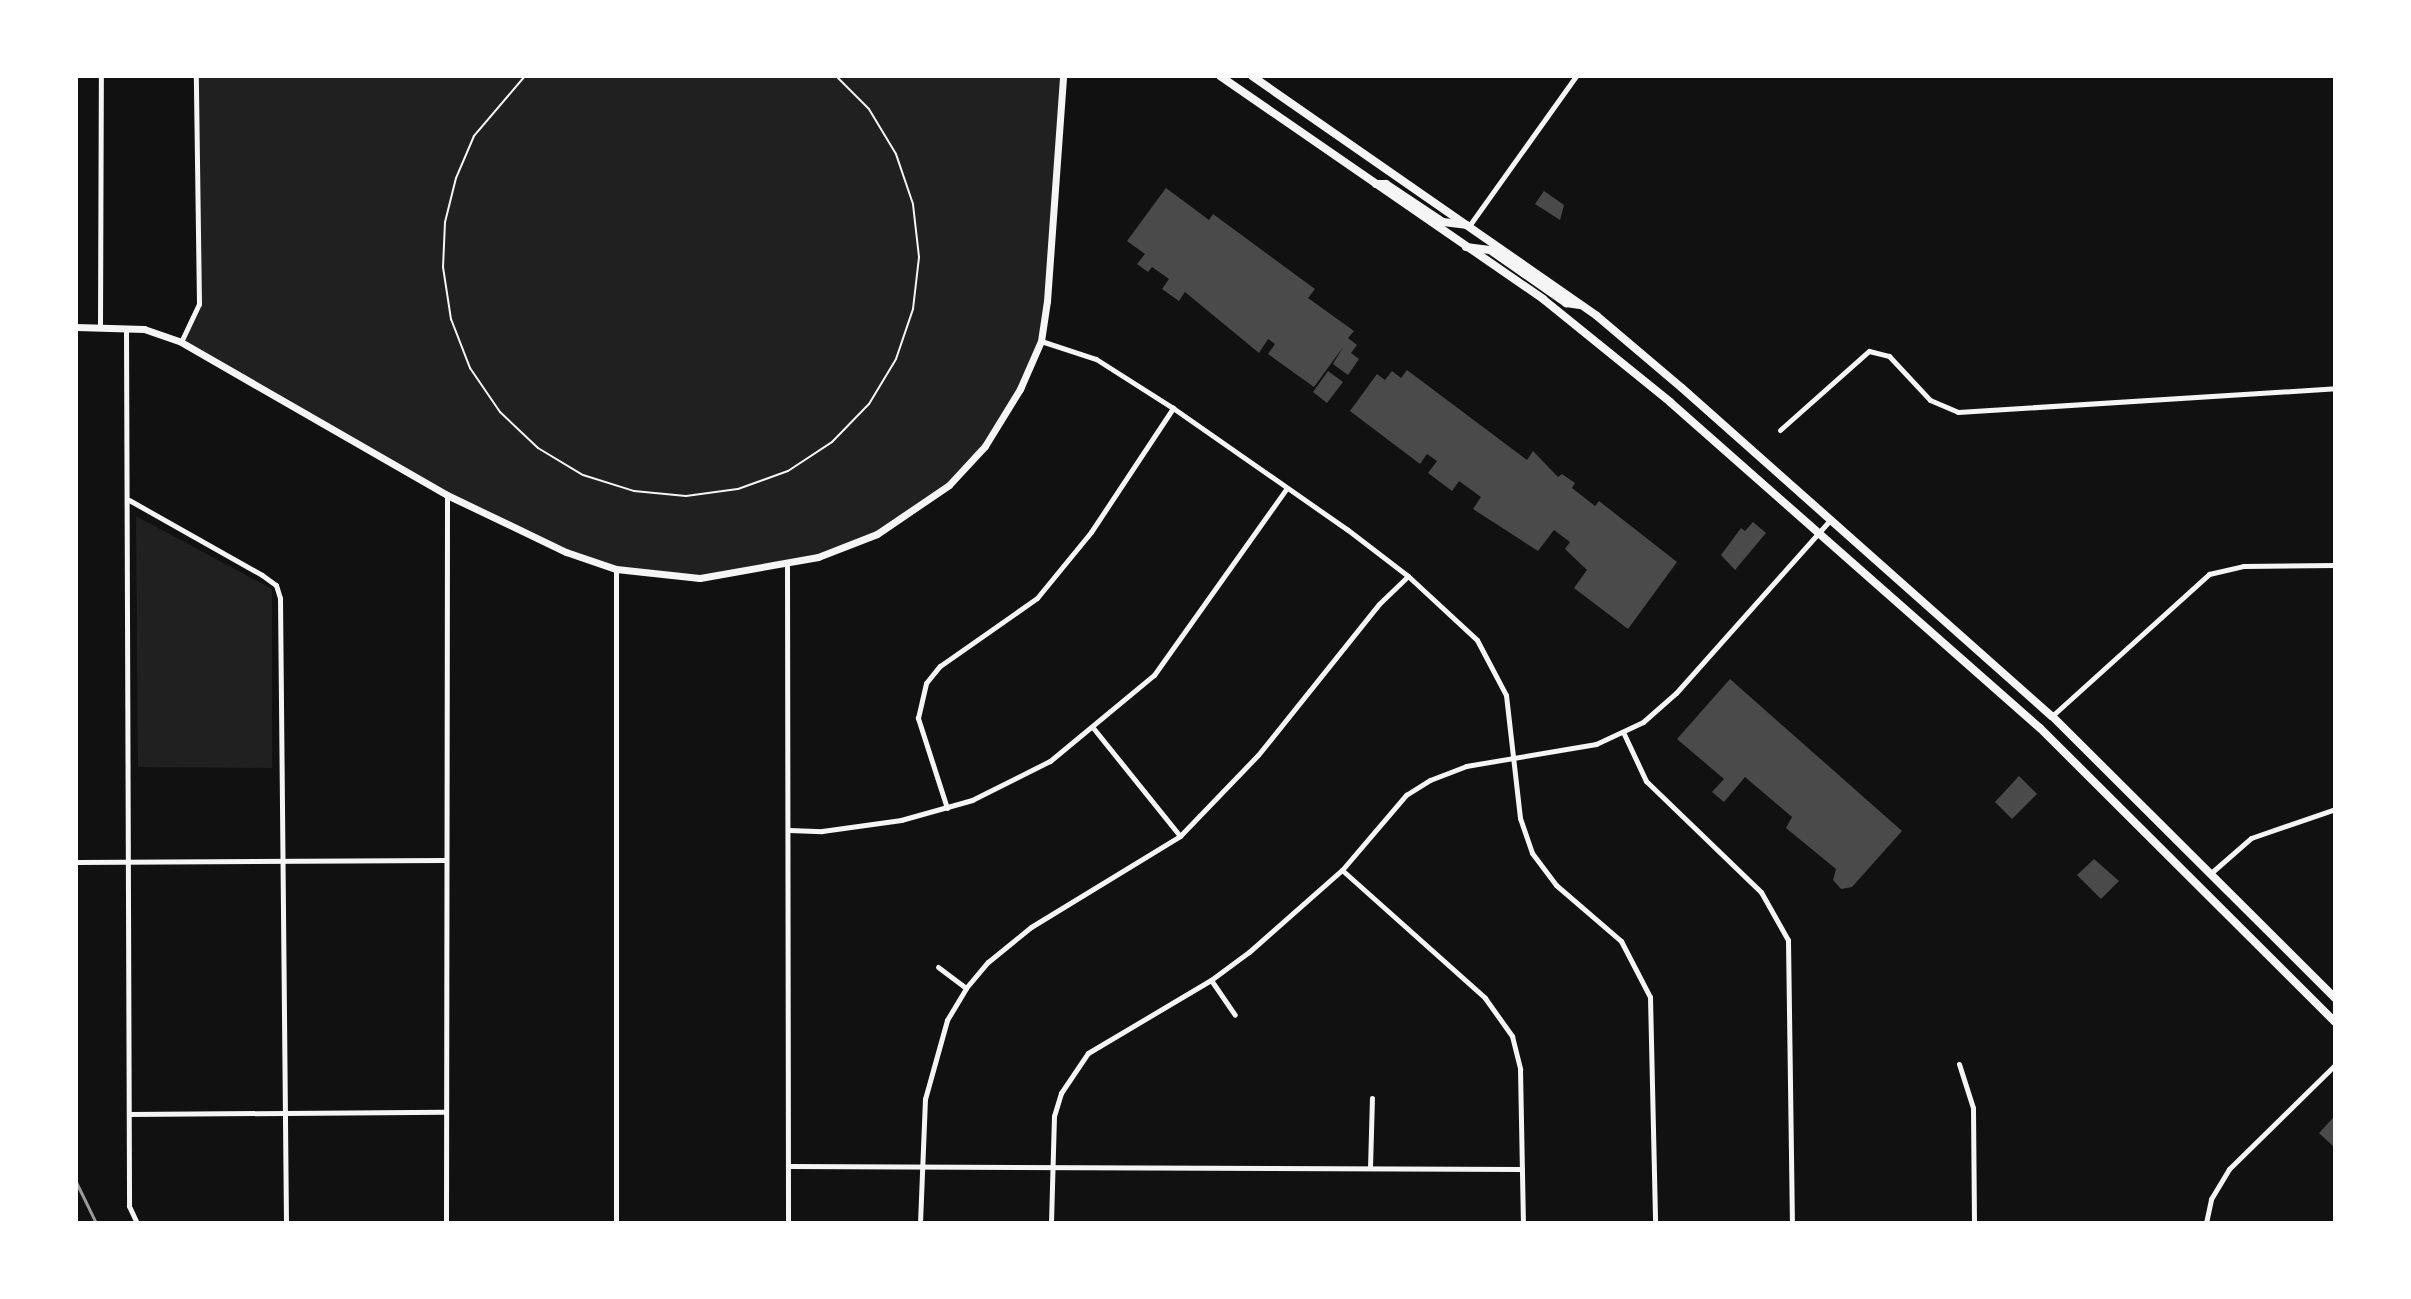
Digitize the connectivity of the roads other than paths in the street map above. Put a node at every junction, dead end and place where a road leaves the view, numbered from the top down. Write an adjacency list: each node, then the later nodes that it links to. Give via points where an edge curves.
1 (101, 76): 12 (street)
2 (196, 76): 15 (street, via 199,304)
3 (1063, 76): 14 (main road)
4 (1220, 76): 7 (highway)
5 (1252, 76): 8 (highway)
6 (1576, 76): 8 (street)
7 (1375, 184): 8 (highway, via 1386,184 1443,222); 9 (highway)
8 (1469, 226): 10 (highway)
9 (1464, 246): 10 (highway, via 1490,250 1566,303); 23 (highway, via 1584,331)
10 (1580, 305): 22 (highway)
11 (76, 327): 12 (main road)
12 (100, 327): 13 (main road)
13 (126, 329): 15 (main road); 21 (street)
14 (1041, 341): 17 (street, via 1096,359); 24 (main road, via 1020,389 985,446 949,485 905,519 856,544)
15 (181, 342): 20 (main road)
16 (2335, 388): 18 (street, via 1958,412 1930,400 1889,356 1869,351)
17 (1173, 408): 19 (street); 32 (street, via 1056,576 1010,620 940,666 926,683 918,718)
18 (1780, 430)
19 (1286, 489): 27 (street); 29 (street, via 1154,675)
20 (447, 495): 26 (main road, via 566,552); 36 (street)
21 (128, 500): 37 (street); 38 (street, via 278,589)
22 (1830, 519): 23 (street); 28 (highway)
23 (1818, 533): 30 (street, via 1676,693); 47 (highway, via 2040,728)
24 (787, 561): 26 (main road, via 700,578); 34 (street)
25 (2335, 565): 28 (street, via 2243,566 2209,574)
26 (616, 569): 62 (street)
27 (1408, 576): 31 (street, via 1477,640 1494,665 1506,695); 35 (street, via 1379,604 1258,755)
28 (2052, 716): 41 (highway)
29 (1094, 729): 32 (street, via 1006,785); 35 (street)
30 (1624, 734): 31 (street); 68 (street, via 1646,781 1761,892 1788,940)
31 (1517, 757): 40 (street, via 1450,770 1406,795); 67 (street, via 1520,818 1532,853 1556,885 1621,941 1650,997)
32 (947, 808): 34 (street, via 863,827)
33 (2335, 809): 41 (street, via 2260,833)
34 (789, 830): 54 (street)
35 (1180, 836): 44 (street, via 1031,927)
36 (445, 860): 38 (street); 52 (street)
37 (127, 861): 38 (street); 39 (street); 53 (street)
38 (283, 861): 51 (street)
39 (76, 862)
40 (1342, 870): 43 (street); 58 (street, via 1506,1023 1520,1069)
41 (2211, 873): 45 (highway)
42 (938, 967): 44 (street)
43 (1211, 980): 46 (street); 56 (street, via 1088,1053 1061,1093 1054,1116)
44 (966, 988): 55 (street, via 935,1054)
45 (2335, 998)
46 (1235, 1015)
47 (2335, 1022)
48 (1959, 1064): 69 (street, via 1973,1108)
49 (2335, 1065): 70 (street, via 2229,1169 2211,1199)
50 (1372, 1098): 57 (street)
51 (287, 1110): 52 (street); 53 (street); 60 (street)
52 (445, 1112): 61 (street)
53 (129, 1114): 59 (street, via 129,1206)
54 (788, 1166): 55 (street); 63 (street)
55 (920, 1167): 56 (street); 64 (street)
56 (1054, 1168): 57 (street); 65 (street)
57 (1370, 1168): 58 (street)
58 (1522, 1169): 66 (street)
59 (137, 1223)
60 (286, 1223)
61 (446, 1223)
62 (616, 1223)
63 (788, 1223)
64 (920, 1223)
65 (1051, 1223)
66 (1523, 1223)
67 (1655, 1223)
68 (1792, 1223)
69 (1974, 1223)
70 (2206, 1223)

